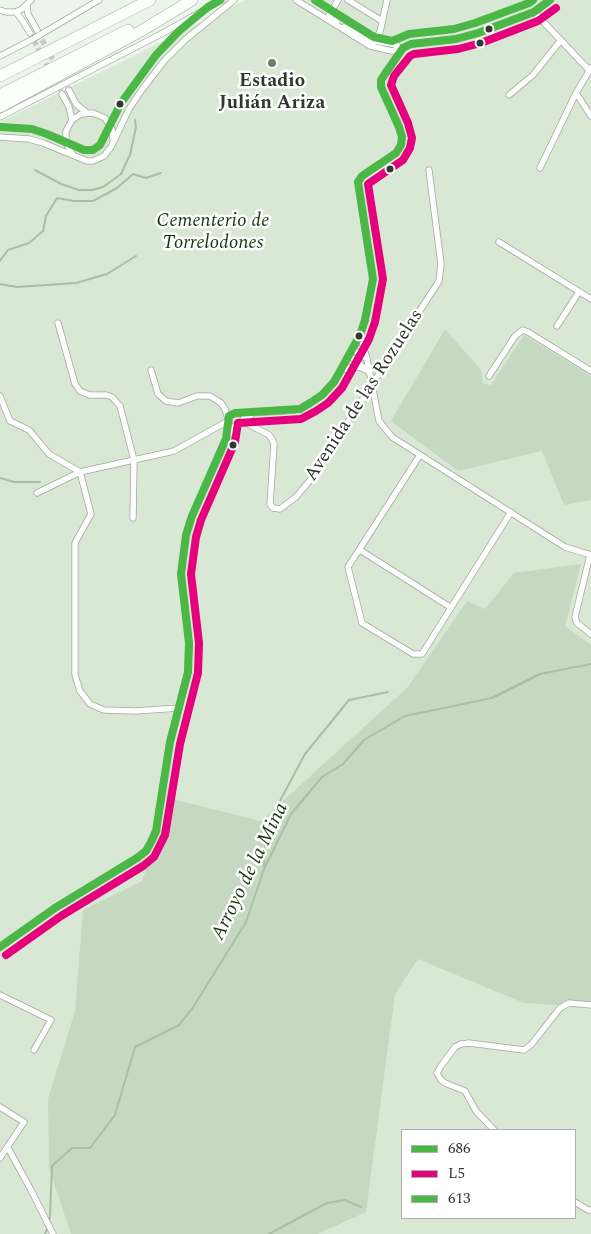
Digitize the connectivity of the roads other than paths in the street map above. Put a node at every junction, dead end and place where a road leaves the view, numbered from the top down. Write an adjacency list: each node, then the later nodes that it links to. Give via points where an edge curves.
1 (31, 0): 14 (street)
2 (99, 0): 25 (street)
3 (150, 0): 27 (highway)
4 (188, 0): 31 (highway)
5 (192, 0): 33 (highway)
6 (222, 0): 36 (street)
7 (234, 0): 18 (street)
8 (240, 0): 18 (street)
9 (296, 0): 23 (street)
10 (338, 0): 23 (street, via 330,18)
11 (348, 0): 19 (street)
12 (387, 0): 19 (street)
13 (550, 0): 17 (street)
14 (27, 6): 16 (street); 20 (street)
15 (0, 10): 16 (street)
16 (16, 12): 21 (street)
17 (534, 12): 22 (street); 24 (street, via 478,34)
18 (214, 15): 39 (street, via 164,61 141,91)
19 (382, 21): 23 (street, via 380,32)
20 (37, 30)
21 (30, 34)
22 (561, 40): 26 (street); 32 (street, via 533,74)
23 (372, 44): 24 (street, via 392,51)
24 (401, 48): 48 (street, via 380,87 399,127 401,145 396,153 358,182 372,278)
25 (0, 56)
26 (590, 69): 29 (street)
27 (0, 76)
28 (69, 90): 34 (street, via 76,104)
29 (576, 93): 35 (street); 41 (street)
30 (62, 94): 37 (street)
31 (0, 95)
32 (508, 95)
33 (0, 107)
34 (87, 113): 37 (street); 39 (street, via 105,118 112,129)
35 (591, 116)
36 (0, 117)
37 (72, 120): 40 (street, via 66,131 66,142)
38 (0, 137): 40 (street, via 30,139)
39 (113, 141): 40 (street, via 108,152 98,160)
40 (76, 157)
41 (540, 168)
42 (429, 170): 56 (street, Avenida de las Rozuelas, via 440,276 435,289)
43 (499, 242): 44 (street)
44 (579, 292): 45 (street); 47 (street)
45 (591, 300)
46 (58, 324): 65 (street, via 75,384 84,394 106,395 120,406)
47 (557, 326)
48 (360, 335): 49 (street); 50 (street)
49 (351, 352): 50 (street); 53 (street); 54 (street)
50 (367, 359): 54 (street)
51 (150, 370): 58 (street, via 158,394 166,402 178,403 197,396 210,396)
52 (591, 370): 55 (street, via 523,330 515,336)
53 (340, 371): 54 (street, via 352,367); 59 (street, via 322,395 300,409)
54 (368, 371): 56 (street)
55 (489, 376)
56 (372, 385): 63 (street, Avenida de las Rozuelas, via 304,489 280,509 272,508 270,504 274,444 272,439); 64 (street, via 377,413 384,429)
57 (0, 396): 66 (street, via 10,421 29,430 49,454)
58 (225, 409): 60 (street); 62 (street)
59 (250, 413): 60 (street); 61 (street); 63 (street)
60 (235, 414): 61 (street); 62 (street)
61 (241, 420): 62 (street, via 239,425); 63 (street, Avenida de las Rozuelas)
62 (230, 423): 65 (street, via 174,451); 74 (street, via 192,516 183,549 181,574 190,658)
63 (248, 424)
64 (420, 455): 68 (street); 70 (street)
65 (134, 460): 66 (street); 69 (street)
66 (80, 472): 67 (street); 74 (street, via 91,514 75,543 76,684 90,704 104,710)
67 (37, 494)
68 (511, 512): 71 (street, via 565,547); 72 (street)
69 (133, 518)
70 (360, 550): 72 (street); 72 (street, via 348,567 362,623 413,654 422,654)
71 (590, 555): 73 (street, via 576,617 577,623)
72 (450, 607)
73 (591, 634)
74 (179, 708): 75 (street, via 170,742 156,831 146,850)
75 (0, 947)
76 (0, 995): 78 (street, via 50,1020)
77 (591, 1005): 80 (street, via 569,1003 560,1008 524,1050 461,1044 440,1066 437,1073 441,1080 465,1091 476,1112)
78 (34, 1050)
79 (0, 1107): 81 (street, via 24,1122)
80 (493, 1129)
81 (8, 1148): 82 (street); 85 (street)
82 (0, 1158)
83 (576, 1203): 84 (street)
84 (591, 1210)
85 (53, 1234)

